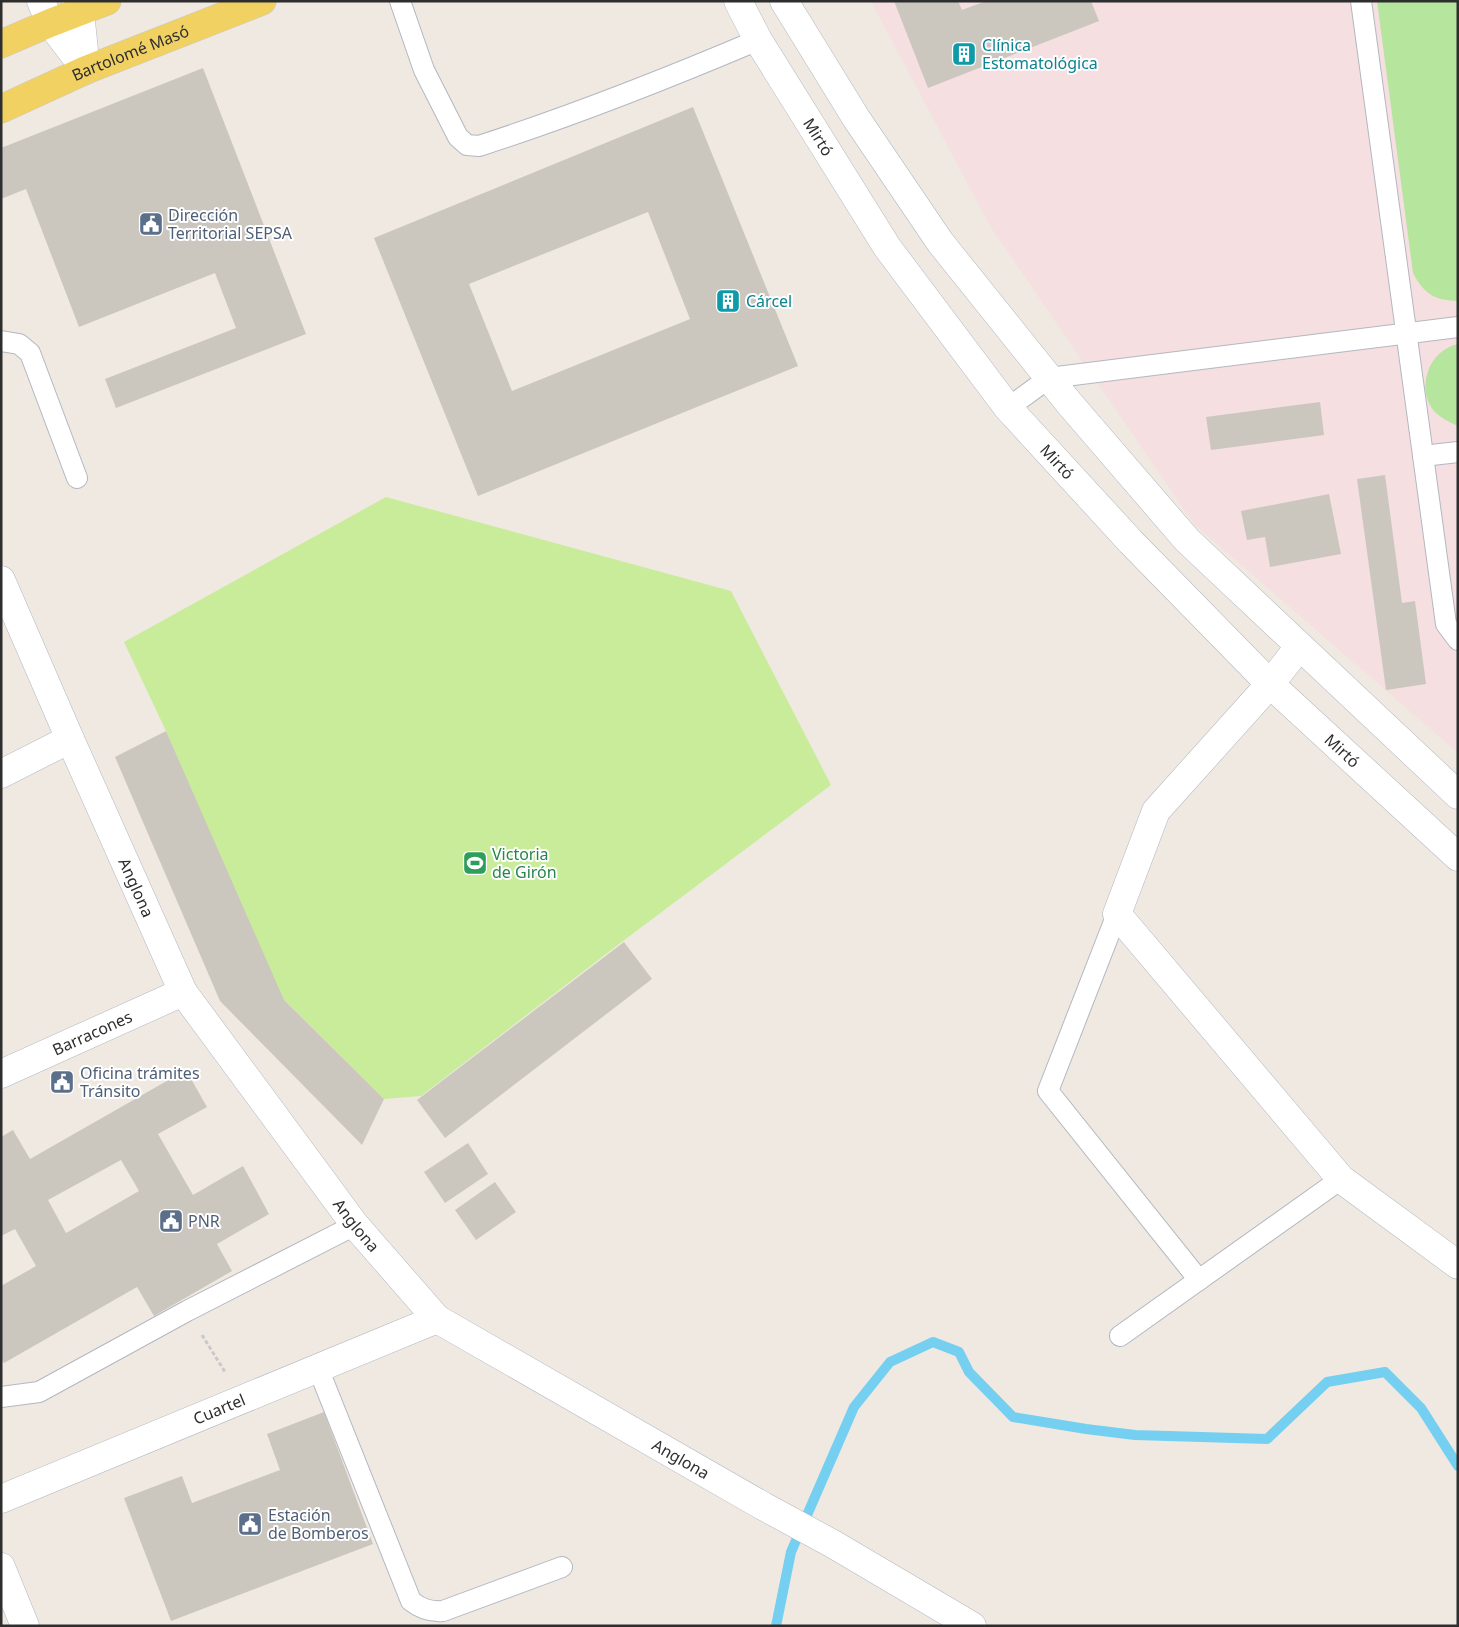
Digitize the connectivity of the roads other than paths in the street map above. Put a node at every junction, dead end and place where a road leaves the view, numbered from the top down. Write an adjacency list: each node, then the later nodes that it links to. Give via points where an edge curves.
1 (107, 1): 7 (main road)
2 (262, 1): 11 (main road, Bartolomé Masó)
3 (400, 1): 9 (lane, via 424,70 458,137 467,146 479,146 559,120)
4 (738, 1): 9 (street, Mirtó)
5 (784, 1): 16 (street, via 856,118 940,242)
6 (1361, 1): 14 (lane)
7 (78, 6): 8 (main road); 11 (street)
8 (45, 12): 10 (main road); 11 (street)
9 (758, 40): 17 (street, Mirtó, via 887,247)
10 (1, 44)
11 (86, 70): 12 (main road, Bartolomé Masó)
12 (1, 108)
13 (1458, 326): 14 (lane)
14 (1406, 333): 16 (lane); 19 (lane)
15 (1, 341): 20 (lane, via 19,344 30,353)
16 (1049, 378): 17 (lane); 23 (street, via 1187,540)
17 (1008, 408): 24 (street, Mirtó)
18 (1458, 452): 19 (lane)
19 (1423, 456): 22 (lane, via 1446,624)
20 (77, 478)
21 (1, 580): 25 (street, Anglona)
22 (1458, 640)
23 (1299, 646): 24 (street); 27 (street)
24 (1270, 684): 28 (street, Mirtó); 29 (street, via 1156,811)
25 (70, 739): 26 (street); 30 (street, Anglona)
26 (1, 774)
27 (1458, 796)
28 (1458, 857)
29 (1117, 914): 32 (street); 35 (lane, via 1048,1091)
30 (183, 992): 31 (street, Barracones); 33 (street, Anglona)
31 (1, 1074)
32 (1341, 1179): 34 (street); 35 (lane)
33 (355, 1225): 36 (street, Anglona); 39 (lane, via 39,1392)
34 (1458, 1265)
35 (1198, 1280): 37 (lane)
36 (436, 1320): 38 (street, Cuartel); 44 (street, Anglona)
37 (1120, 1336)
38 (318, 1368): 40 (street, Cuartel); 42 (lane, via 411,1601 418,1607 443,1611)
39 (1, 1397)
40 (1, 1499)
41 (1, 1567): 43 (street)
42 (562, 1567)
43 (25, 1626)
44 (972, 1626)

